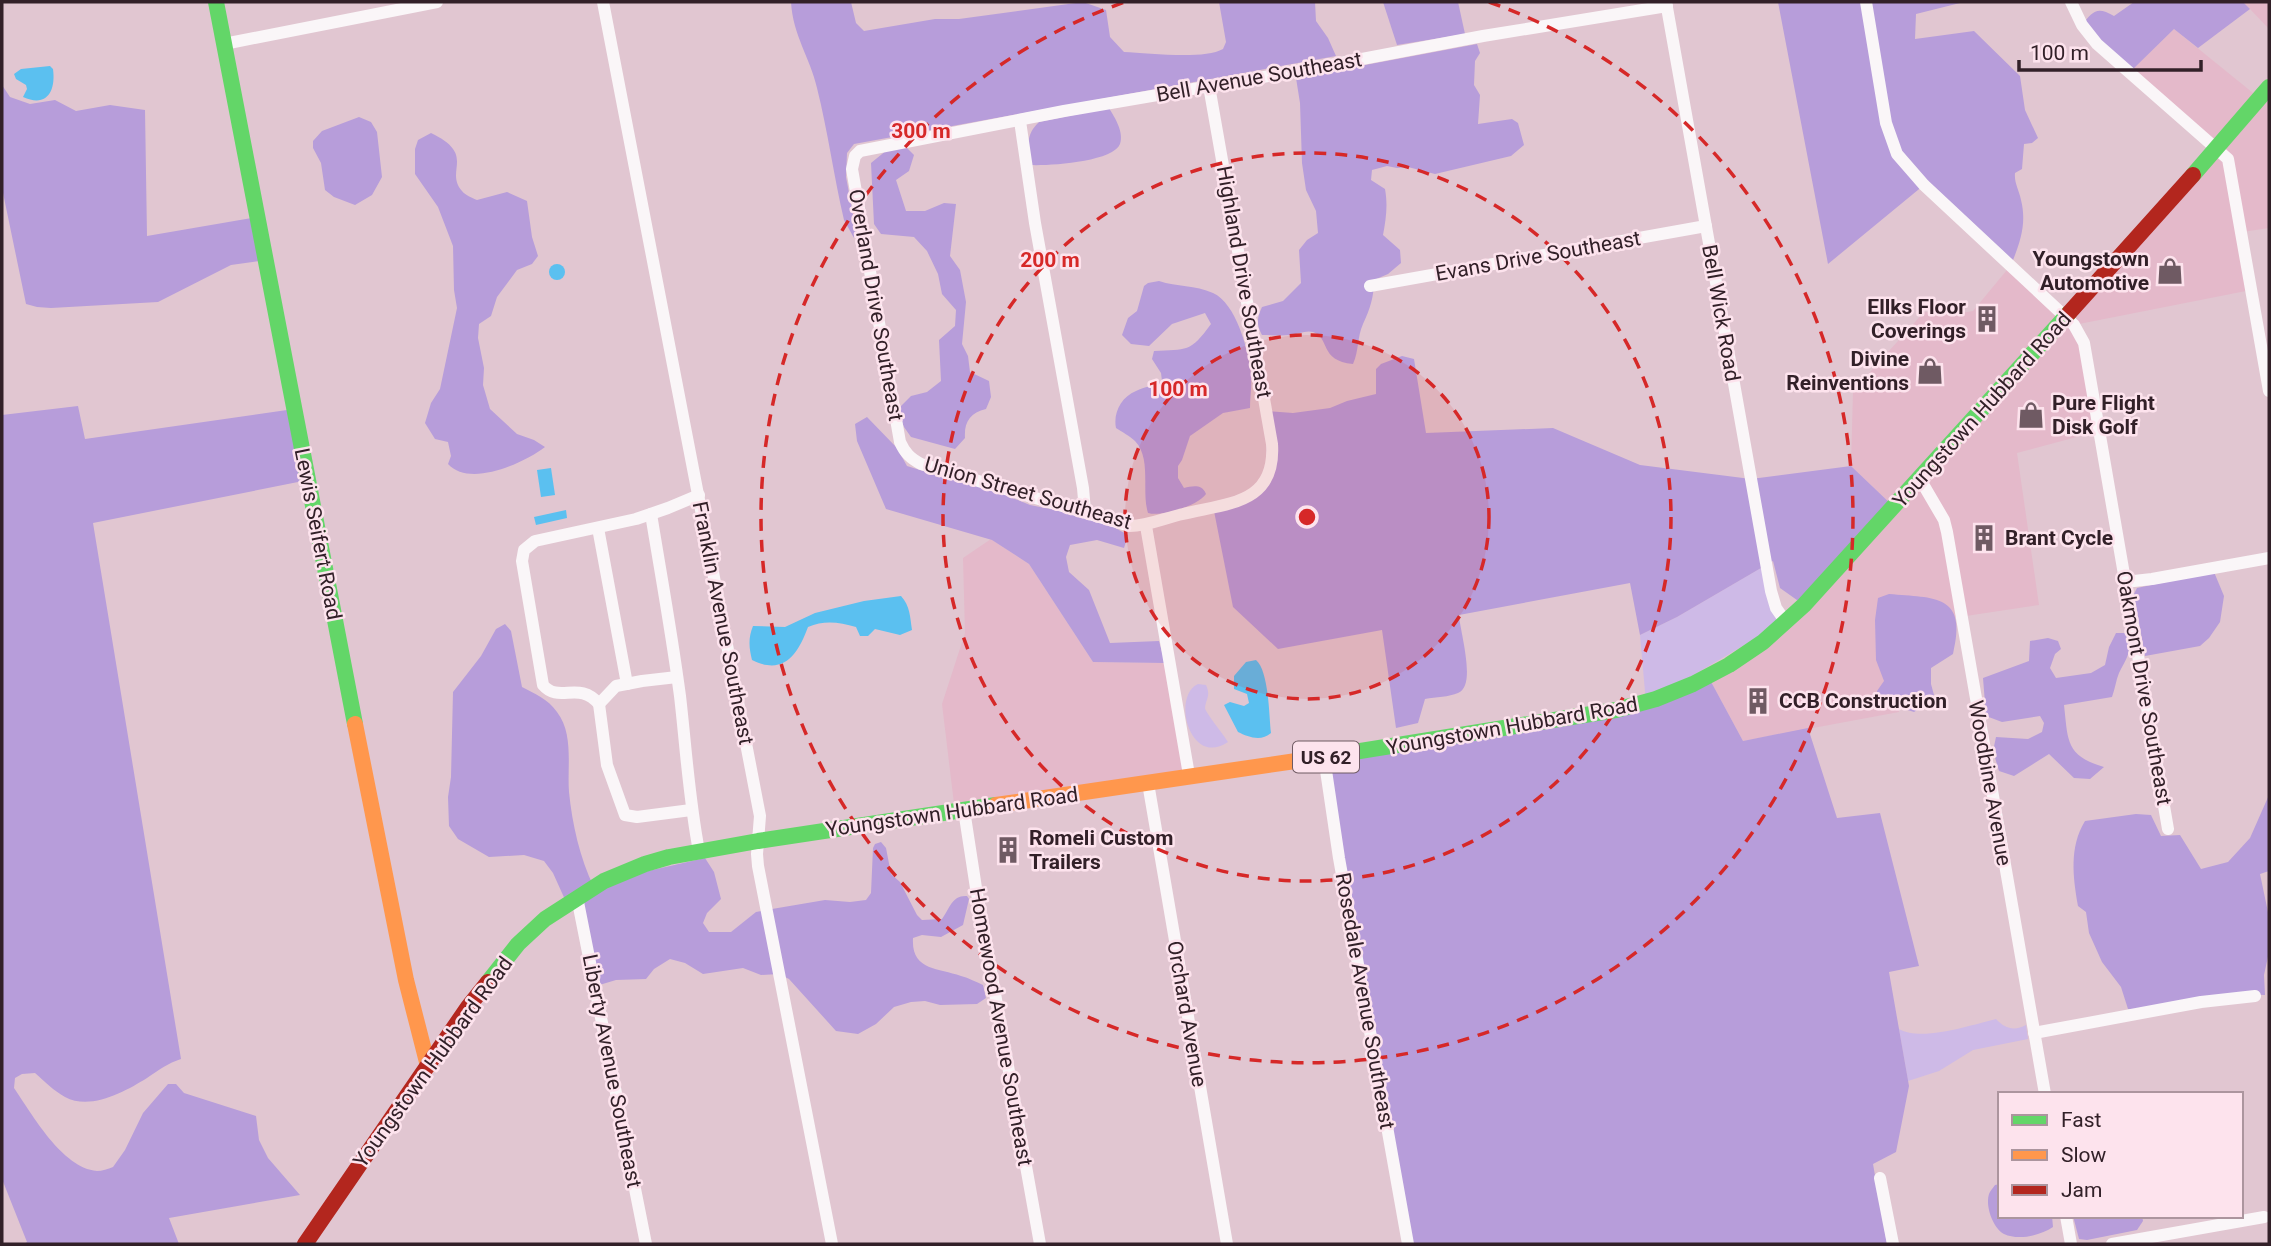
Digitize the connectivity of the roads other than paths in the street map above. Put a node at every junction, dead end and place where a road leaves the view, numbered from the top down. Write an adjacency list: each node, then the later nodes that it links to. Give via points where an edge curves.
1 (216, 2): 7 (main road, Lewis Seifert Road)
2 (437, 2): 7 (street)
3 (603, 2): 20 (street, Franklin Avenue Southeast)
4 (1866, 2): 15 (street, Oakmont Drive Southeast, via 1886,124 1897,154 1924,185)
5 (2071, 2): 11 (street, via 2097,44)
6 (1667, 4): 8 (street, Bell Avenue Southeast); 13 (street, Bell Wick Road)
7 (224, 44): 42 (main road, Lewis Seifert Road, via 357,736)
8 (1209, 86): 10 (street, Bell Avenue Southeast); 18 (street, Highland Drive Southeast, via 1272,444)
9 (2269, 87): 11 (main road, Youngstown Hubbard Road / US 62)
10 (1020, 121): 12 (street, Bell Avenue Southeast, via 865,149); 21 (street)
11 (2216, 148): 15 (main road, Youngstown Hubbard Road / US 62); 16 (street, via 2228,159)
12 (855, 156): 17 (street, Overland Drive Southeast, via 855,183)
13 (1706, 226): 14 (street, Evans Drive Southeast); 27 (street, Bell Wick Road, via 1771,591)
14 (1370, 286)
15 (2066, 317): 19 (main road, Youngstown Hubbard Road / US 62); 26 (street, Oakmont Drive Southeast, via 2084,343)
16 (2269, 391)
17 (905, 452): 21 (street, Union Street Southeast, via 921,464)
18 (1267, 479): 23 (street, Union Street Southeast, via 1245,498)
19 (1920, 479): 27 (main road, Youngstown Hubbard Road / US 62); 41 (street, Woodbine Avenue, via 1947,532)
20 (699, 495): 22 (street); 37 (street, Franklin Avenue Southeast, via 760,816)
21 (1085, 511): 23 (street, Union Street Southeast, via 1130,526)
22 (651, 514): 24 (street); 28 (street)
23 (1146, 526): 32 (street)
24 (598, 528): 29 (street); 30 (street, via 536,541 524,550 523,561 543,685 553,693 585,693)
25 (2269, 558): 26 (street)
26 (2125, 582): 36 (street, Oakmont Drive Southeast)
27 (1785, 621): 31 (main road, Youngstown Hubbard Road / US 62, via 1718,673 1646,704)
28 (677, 677): 29 (street); 34 (street)
29 (626, 684): 30 (street, via 616,686)
30 (598, 704): 34 (street, via 607,765 625,815)
31 (1324, 757): 32 (main road, Youngstown Hubbard Road / US 62); 52 (street, Rosedale Avenue Southeast)
32 (1189, 775): 33 (main road, Youngstown Hubbard Road / US 62)
33 (1148, 783): 35 (main road, Youngstown Hubbard Road / US 62); 51 (street, Orchard Avenue)
34 (691, 810): 38 (street)
35 (964, 810): 37 (main road, Youngstown Hubbard Road / US 62); 50 (street, Homewood Avenue Southeast)
36 (2168, 829)
37 (758, 841): 38 (main road, Youngstown Hubbard Road / US 62); 49 (street, Franklin Avenue Southeast, via 758,866)
38 (699, 851): 39 (main road, Youngstown Hubbard Road / US 62, via 645,864)
39 (577, 897): 42 (main road, Youngstown Hubbard Road / US 62, via 518,944); 48 (street, Liberty Avenue Southeast)
40 (2255, 996): 41 (street)
41 (2034, 1033): 43 (street, Woodbine Avenue)
42 (428, 1066): 47 (main road, Youngstown Hubbard Road / US 62)
43 (2045, 1092)
44 (1880, 1178): 53 (street)
45 (2264, 1217): 55 (street)
46 (2066, 1218): 54 (street)
47 (305, 1244)
48 (646, 1244)
49 (832, 1244)
50 (1040, 1244)
51 (1227, 1244)
52 (1408, 1244)
53 (1893, 1244)
54 (2071, 1244)
55 (2112, 1244)

